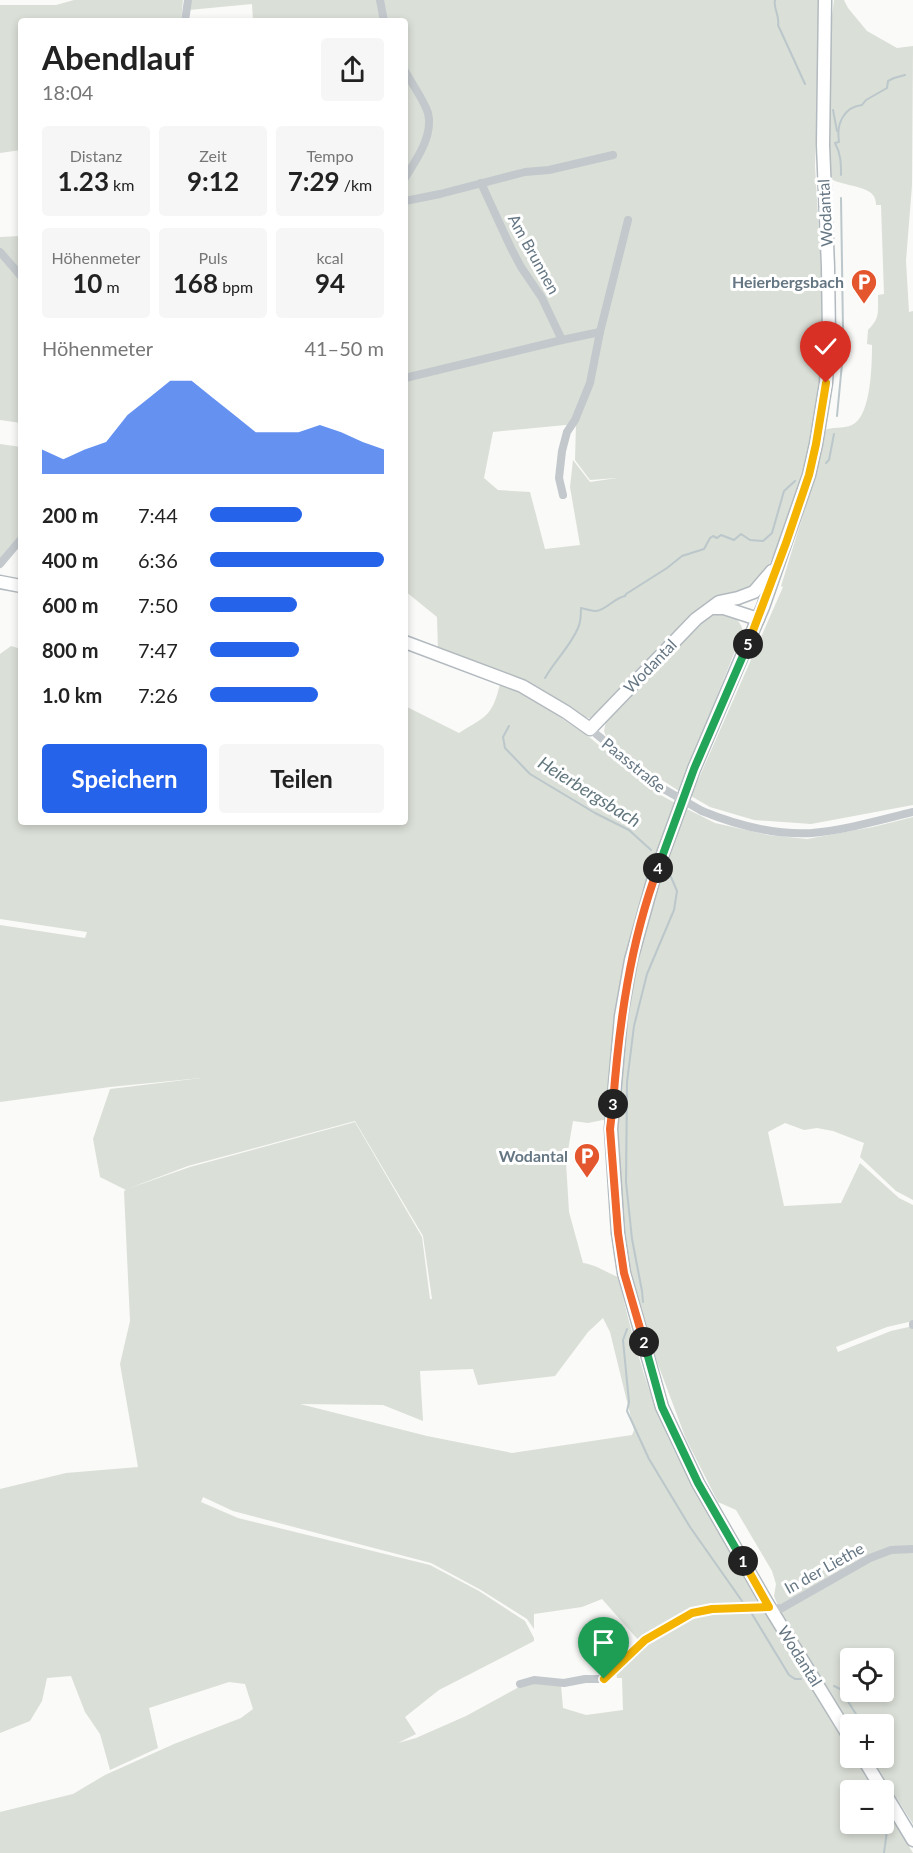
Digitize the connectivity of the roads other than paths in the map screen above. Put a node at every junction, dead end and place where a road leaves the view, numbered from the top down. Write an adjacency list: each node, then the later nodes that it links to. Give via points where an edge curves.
1 (188, 0): 4 (street)
2 (380, 0): 5 (street)
3 (825, 0): 19 (main road, Wodantal, via 823,145 829,289 826,383 812,465)
4 (185, 18)
5 (383, 18)
6 (408, 76): 8 (street, via 428,113 429,127)
7 (613, 155): 9 (street)
8 (408, 172)
9 (481, 183): 10 (street); 15 (street, Am Brunnen)
10 (408, 200)
11 (628, 220): 14 (street)
12 (0, 252): 13 (street)
13 (18, 273)
14 (600, 332): 15 (street); 17 (street, via 590,383 562,451 559,478)
15 (562, 340): 16 (street)
16 (408, 377)
17 (563, 495)
18 (18, 543): 20 (street)
19 (779, 563): 23 (main road, Wodantal, via 754,592); 25 (main road, Wodantal)
20 (0, 564)
21 (0, 582): 22 (main road)
22 (18, 585)
23 (738, 598): 24 (main road, Wodantal, via 719,602); 25 (main road)
24 (714, 608): 25 (main road); 27 (main road, Wodantal, via 696,619)
25 (760, 613): 30 (main road, Wodantal, via 694,769 653,881 631,960 621,1016 610,1129 624,1273 662,1407 698,1483)
26 (408, 643): 27 (main road, Paasstraße, via 522,686)
27 (590, 729): 28 (street, Paasstraße, bridge, via 662,788 718,818 784,832 812,833)
28 (913, 812)
29 (913, 1549): 30 (street, In der Liethe, via 891,1550 870,1558 782,1608)
30 (769, 1607): 31 (street, In der Liethe, via 692,1613 645,1640 604,1679 564,1683 534,1680); 32 (main road, Wodantal)
31 (520, 1684)
32 (840, 1722)
33 (894, 1809): 34 (main road)
34 (913, 1840)

